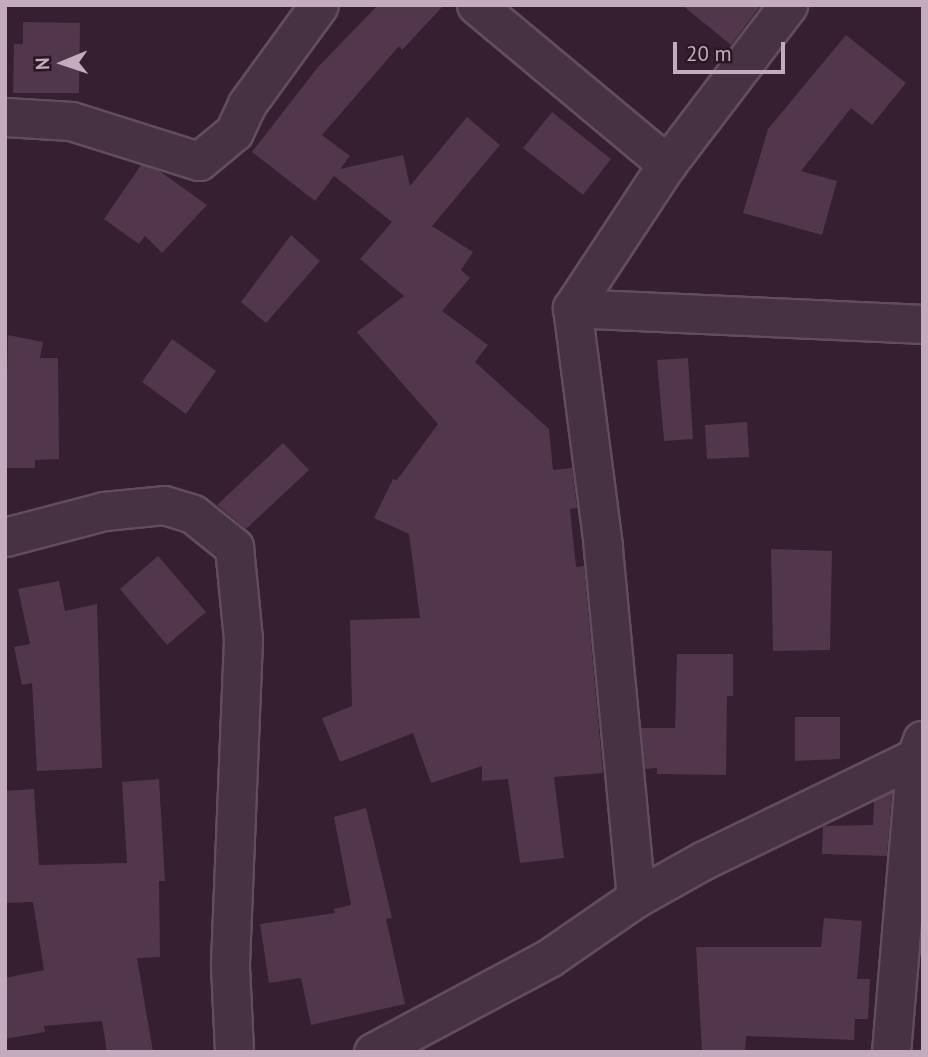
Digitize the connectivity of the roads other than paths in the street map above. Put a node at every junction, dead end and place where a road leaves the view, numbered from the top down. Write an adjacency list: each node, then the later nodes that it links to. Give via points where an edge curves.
1 (318, 5): 4 (street, via 247,104 234,132 199,161 71,121)
2 (476, 5): 5 (street)
3 (788, 5): 5 (street)
4 (5, 117)
5 (667, 164): 6 (street)
6 (572, 308): 7 (street); 10 (street, via 603,546)
7 (923, 324)
8 (5, 537): 12 (street, via 104,511 164,505 193,514 234,547 243,639 230,966)
9 (919, 746): 10 (street); 11 (street)
10 (636, 898): 13 (street, via 549,958)
11 (902, 1035)
12 (233, 1052)
13 (373, 1052)

